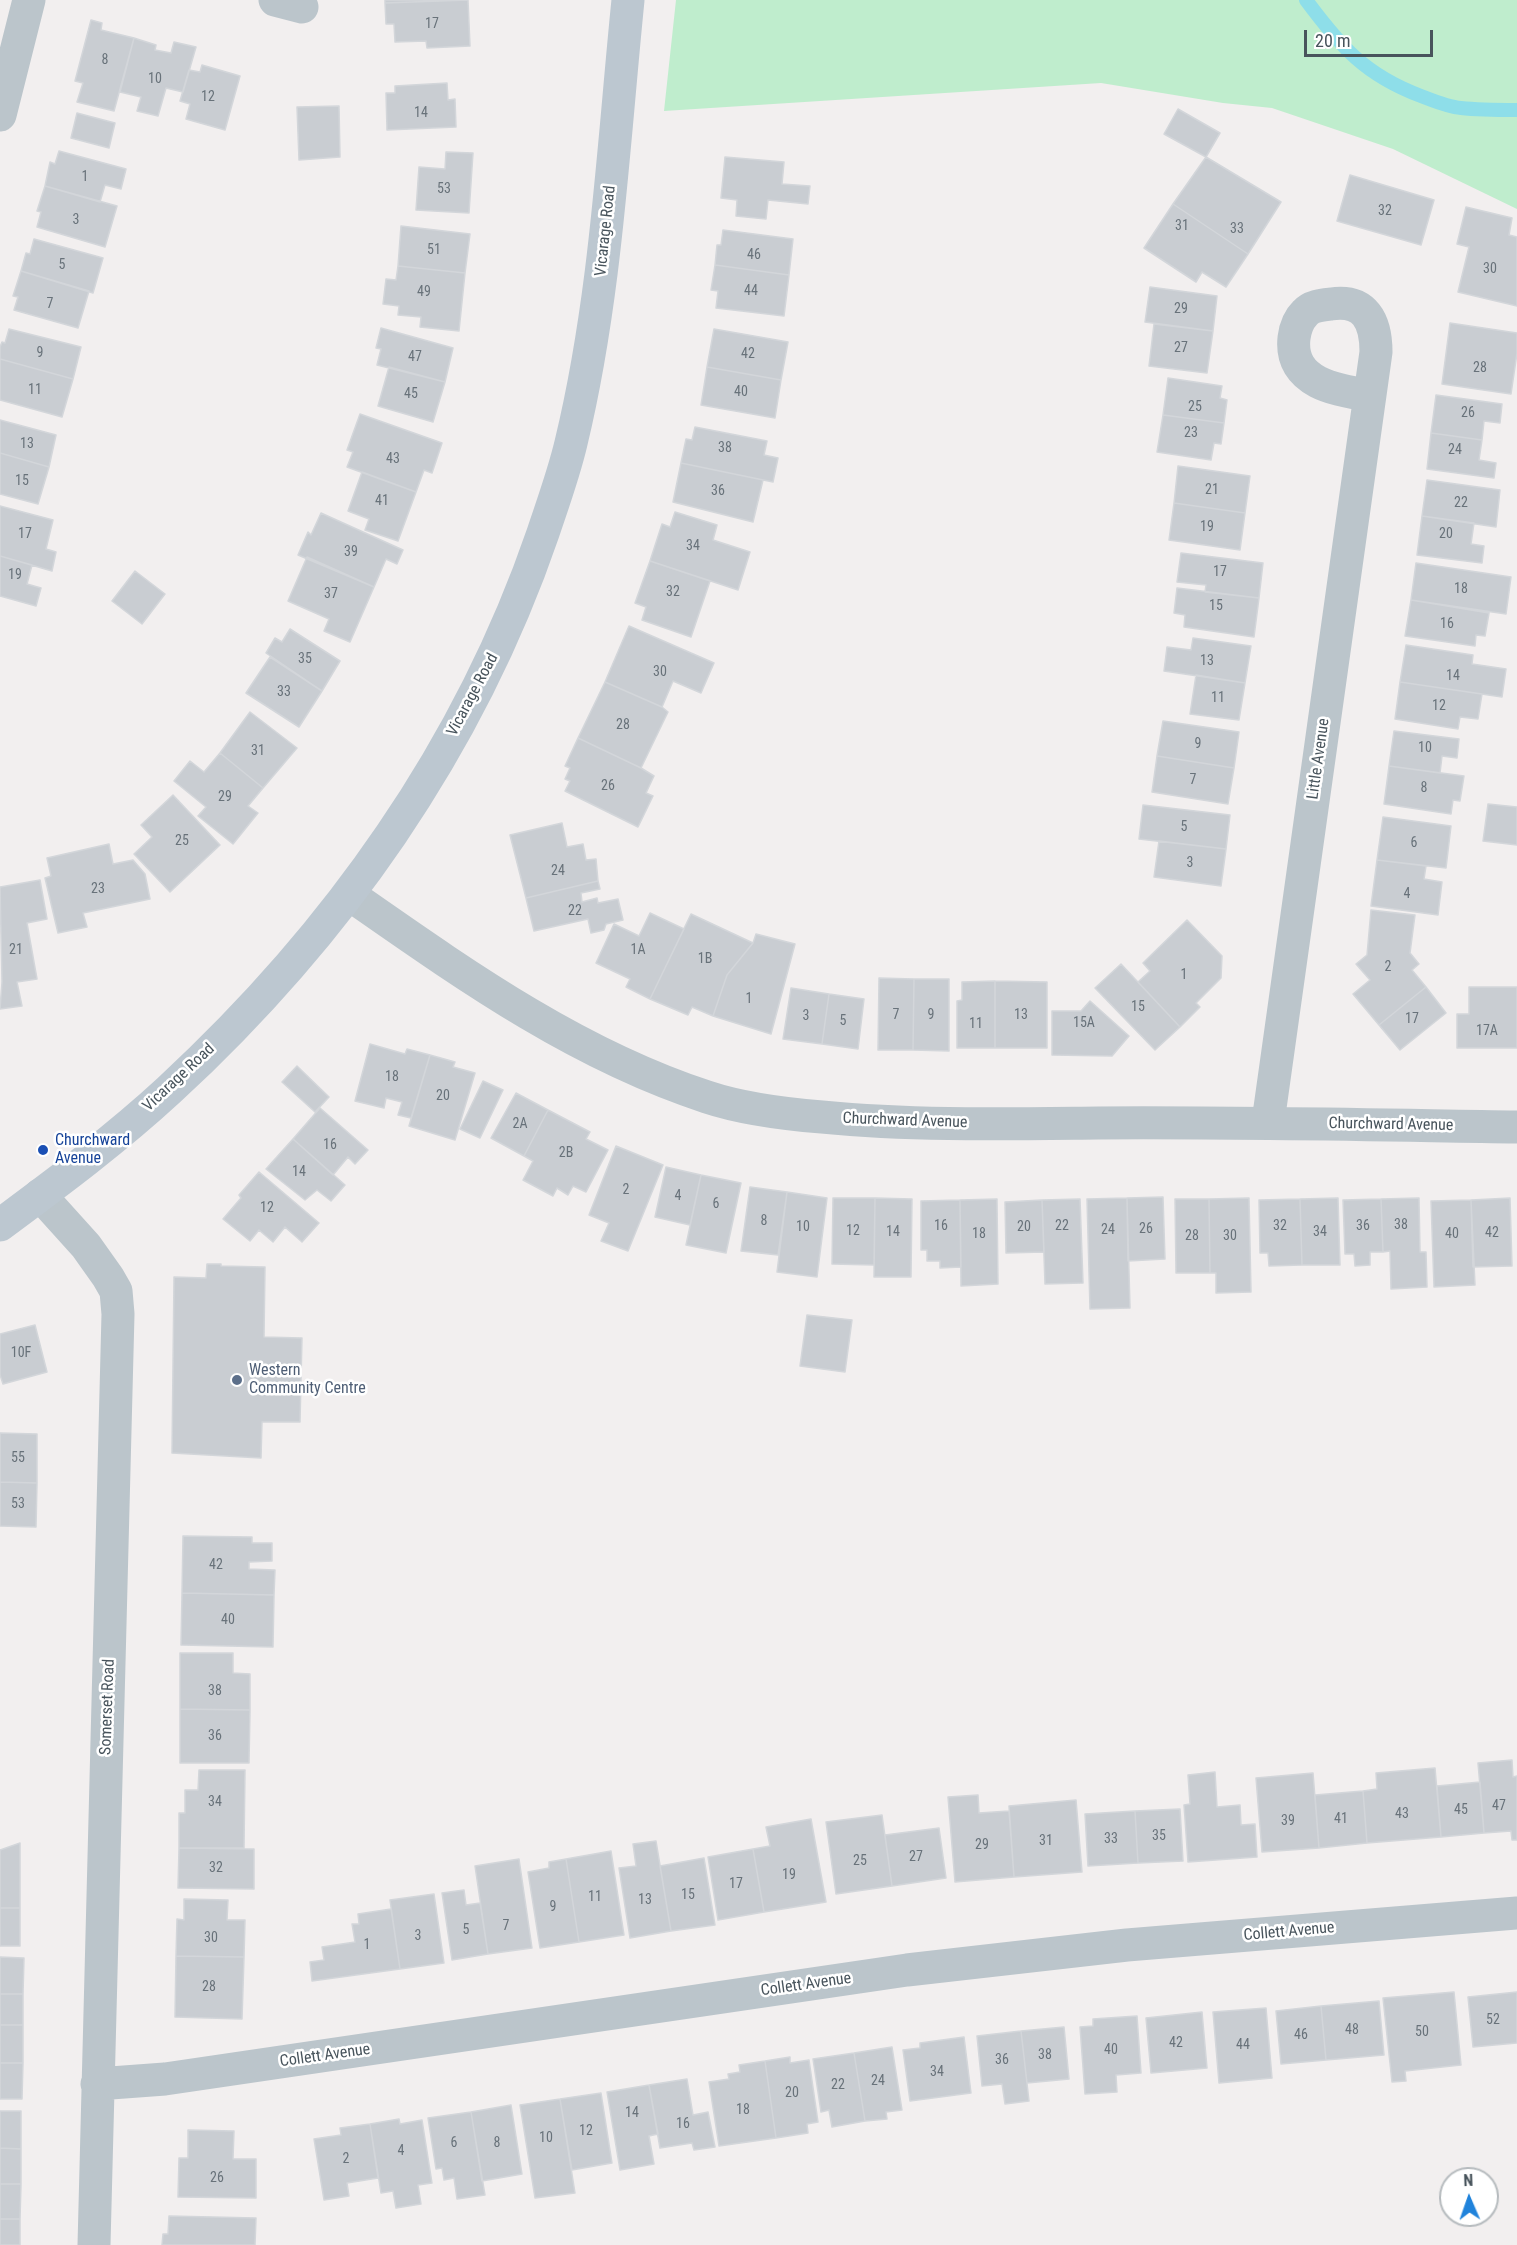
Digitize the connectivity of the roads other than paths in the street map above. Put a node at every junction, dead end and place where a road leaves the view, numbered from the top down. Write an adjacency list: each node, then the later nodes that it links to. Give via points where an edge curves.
1 (29, 0): 3 (street)
2 (628, 0): 5 (main road, Vicarage Road, via 596,315 572,436 553,501 497,651 419,795)
3 (0, 115)
4 (1370, 395): 6 (street, Little Avenue)
5 (350, 895): 6 (street, Churchward Avenue, via 489,991 561,1034 638,1072 709,1098 780,1113 919,1124); 8 (main road, Vicarage Road, via 275,981 170,1089 110,1142)
6 (1268, 1122): 7 (street, Churchward Avenue)
7 (1517, 1127)
8 (40, 1195): 9 (main road, Vicarage Road); 11 (street, Somerset Road, via 108,1277 116,1291 118,1314)
9 (0, 1225)
10 (1517, 1913): 11 (street, Collett Avenue, via 1127,1945 918,1968 165,2079)
11 (97, 2084): 12 (street, Somerset Road)
12 (94, 2245)

